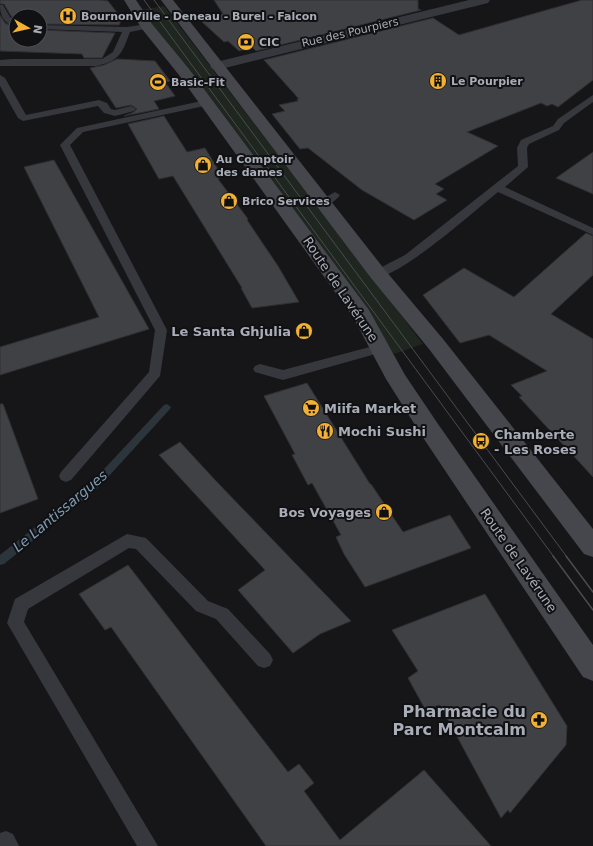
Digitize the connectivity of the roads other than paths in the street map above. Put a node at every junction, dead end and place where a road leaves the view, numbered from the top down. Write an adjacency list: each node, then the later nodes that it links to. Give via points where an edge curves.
1 (130, 0): 6 (street, Route de Lavérune)
2 (167, 0): 10 (street)
3 (484, 0): 10 (street, Rue des Pourpiers)
4 (0, 7): 5 (lane)
5 (8, 20)
6 (147, 26): 8 (lane); 13 (street, Route de Lavérune)
7 (48, 27): 8 (lane)
8 (127, 30): 9 (lane, via 118,55 105,62)
9 (0, 63)
10 (217, 66): 16 (street, via 329,199)
11 (0, 78): 13 (lane, via 23,118 99,103 104,105 107,111 114,113)
12 (593, 98): 14 (lane, via 552,131 525,142 522,148 523,167)
13 (203, 99): 17 (street, Route de Lavérune, via 362,315); 19 (lane, via 80,130 65,145 161,330 155,373)
14 (496, 187): 15 (lane); 16 (lane, via 409,258)
15 (593, 232)
16 (378, 274): 20 (street, via 436,344)
17 (381, 348): 18 (lane, via 283,374); 22 (street, Route de Lavérune, via 397,379 430,430)
18 (260, 368)
19 (66, 476)
20 (593, 546)
21 (264, 660): 23 (lane, via 222,614 202,606 140,543 127,541 21,604 15,623)
22 (593, 668)
23 (148, 846)

